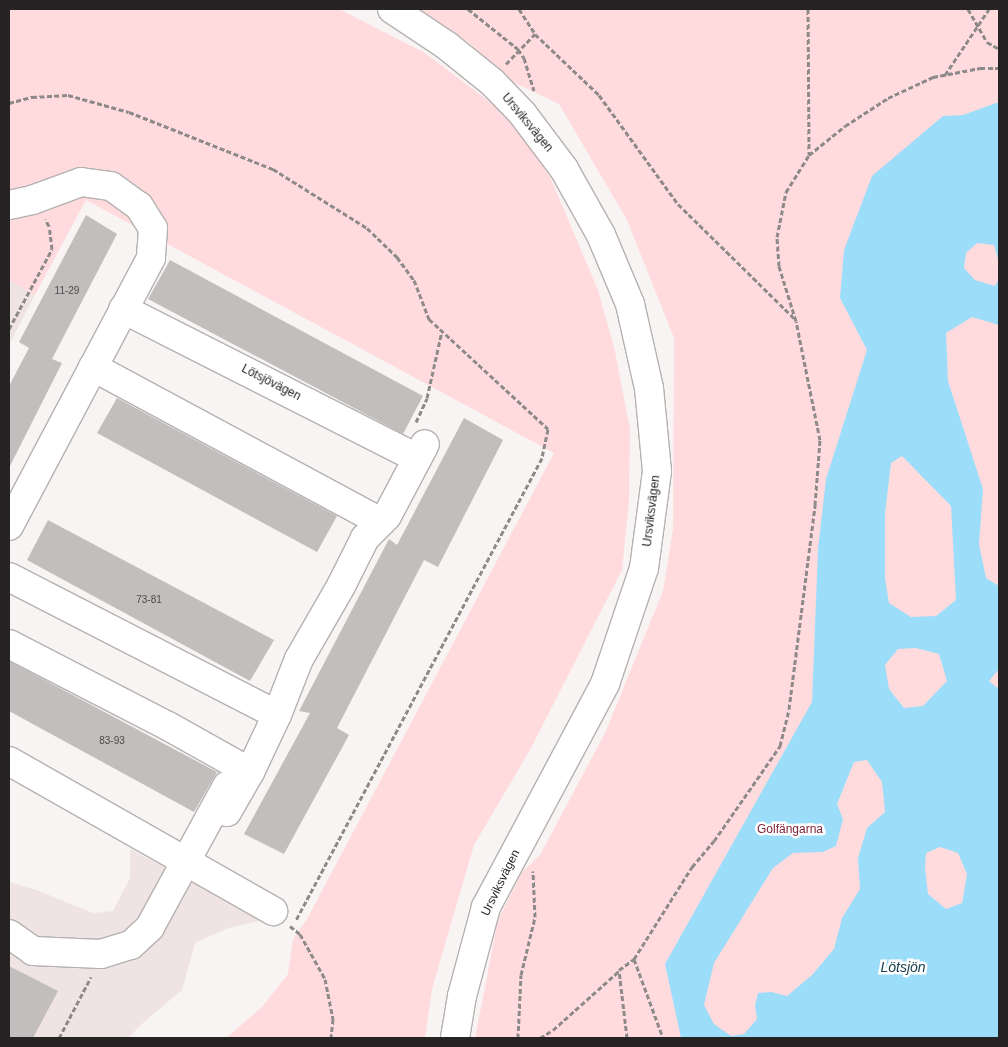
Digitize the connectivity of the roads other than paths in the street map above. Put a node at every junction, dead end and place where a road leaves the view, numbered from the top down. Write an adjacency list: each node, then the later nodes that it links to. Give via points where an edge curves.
1 (392, 9): 16 (street, Ursviksvägen, via 446,45 492,82 522,113 564,169 601,235 627,295 649,388 657,471 644,568 605,684 486,907 462,996)
2 (20, 203): 3 (street, via 81,182 110,186 139,206 153,228 151,258)
3 (123, 309): 4 (street); 5 (street, Lötsjövägen, via 419,441 387,516)
4 (93, 367): 5 (street); 6 (street)
5 (381, 522): 9 (street, via 365,538 299,659)
6 (9, 526)
7 (9, 577): 9 (street)
8 (9, 644): 11 (street)
9 (277, 716): 11 (street)
10 (9, 761): 13 (street)
11 (244, 769): 12 (street); 13 (street)
12 (228, 812)
13 (188, 862): 14 (street); 15 (street, via 150,927 131,945 101,954 33,951)
14 (273, 911)
15 (9, 934)
16 (455, 1038)

